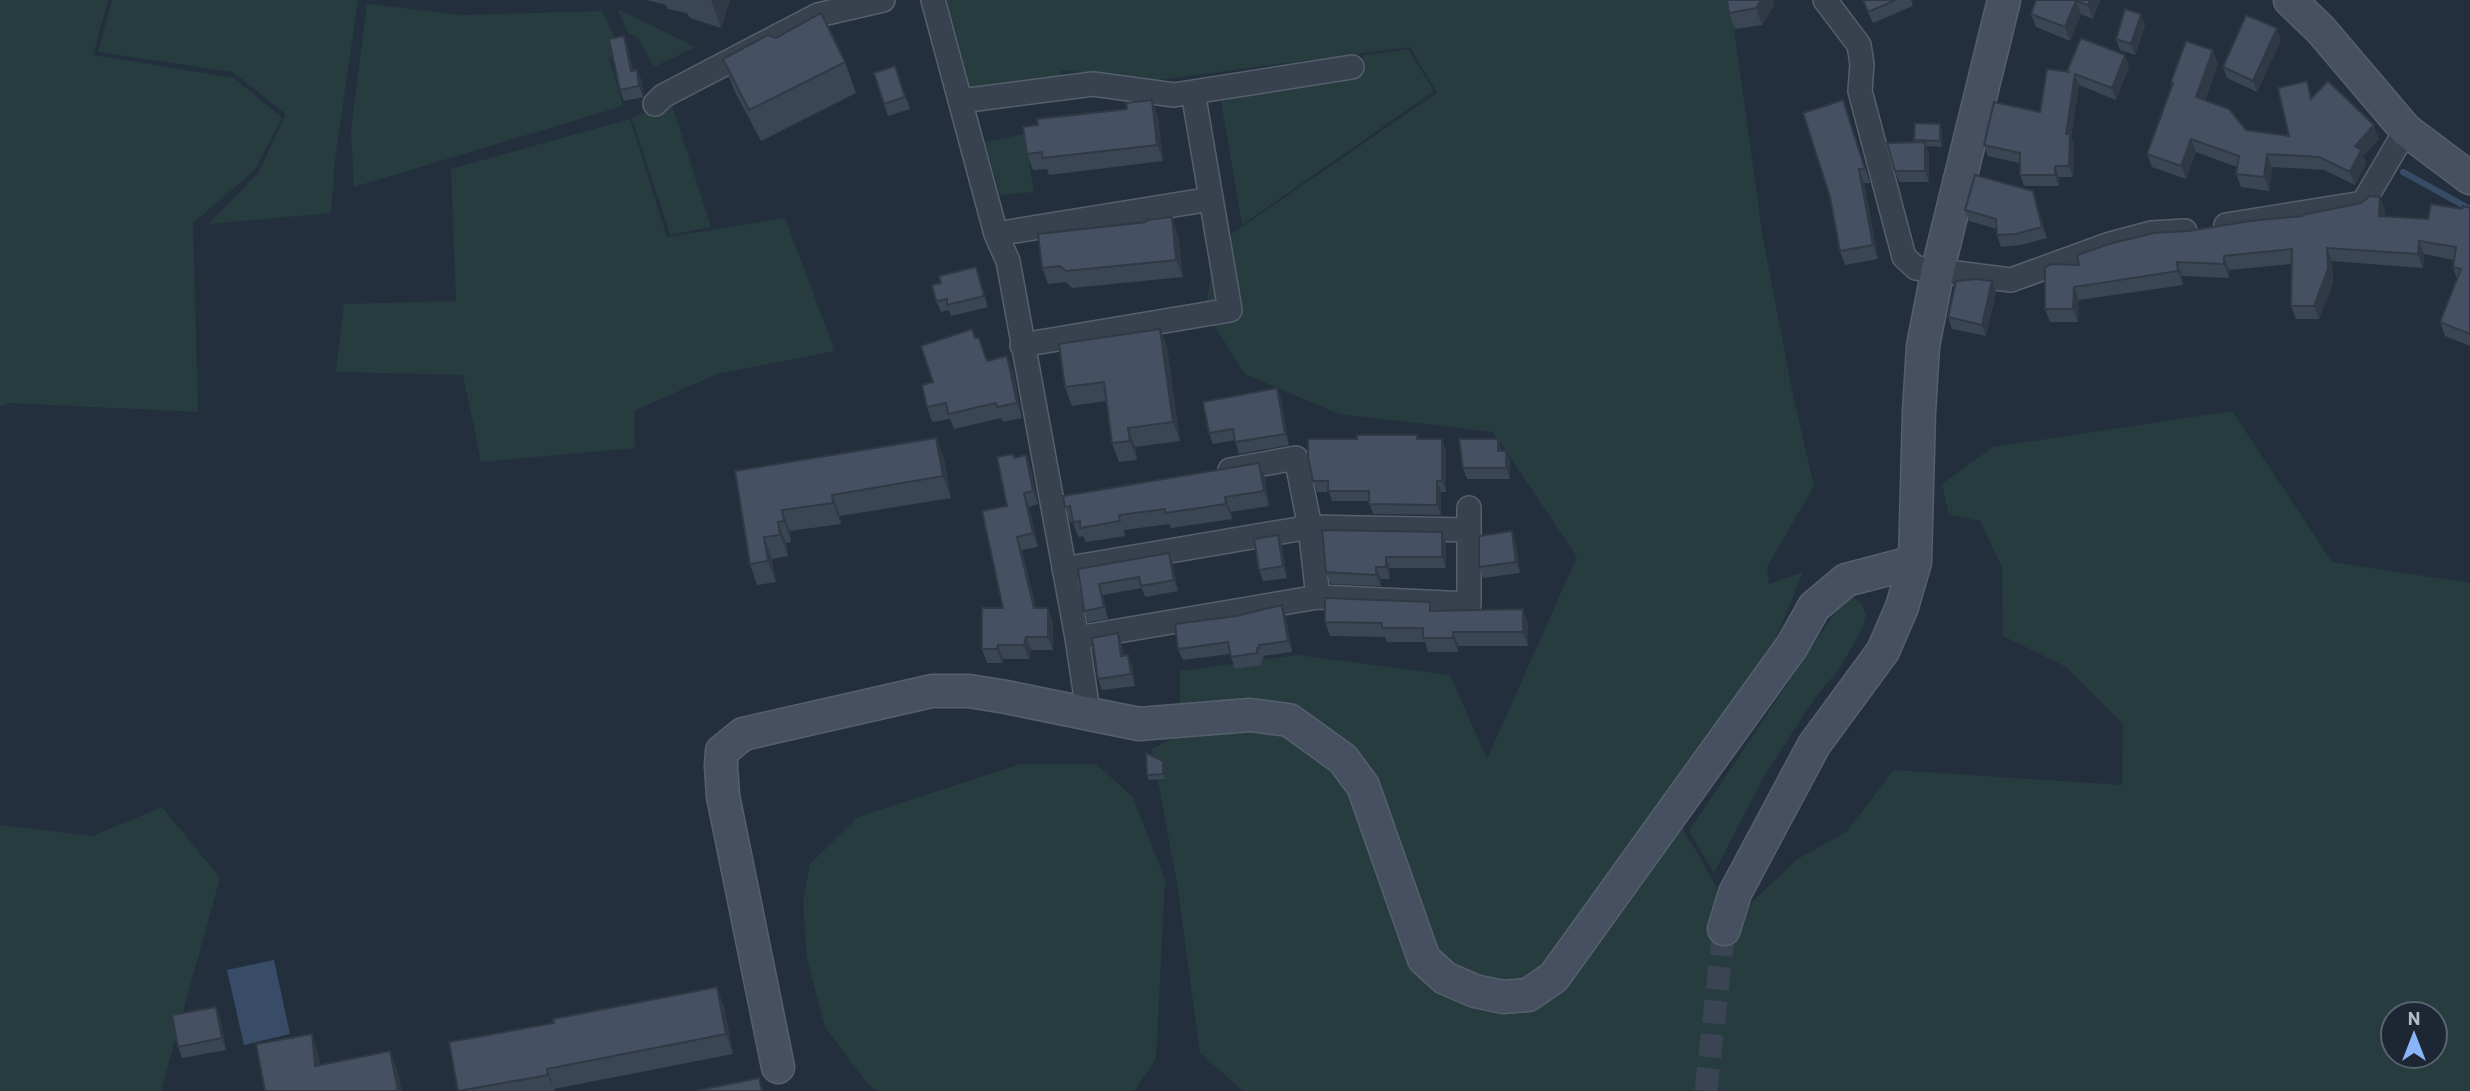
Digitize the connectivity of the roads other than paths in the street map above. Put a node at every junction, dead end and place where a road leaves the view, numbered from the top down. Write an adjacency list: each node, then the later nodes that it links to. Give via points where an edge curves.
1 (883, 0): 9 (street, via 818,15)
2 (933, 0): 8 (street)
3 (1825, 0): 14 (street, via 1859,45 1860,91 1904,257 1916,268)
4 (2004, 0): 14 (street)
5 (2290, 0): 10 (street)
6 (1352, 67): 7 (street)
7 (1193, 92): 8 (street, via 1174,95 1093,84); 12 (street)
8 (961, 101): 13 (street)
9 (655, 104)
10 (2406, 130): 11 (street); 14 (street, via 2363,203 2191,231 2151,233 2011,280)
11 (2470, 178)
12 (1211, 199): 13 (street); 15 (street, via 1230,310)
13 (996, 234): 15 (street, via 1008,261)
14 (1938, 269): 20 (street, via 1923,346)
15 (1023, 345): 18 (street)
16 (1214, 472): 19 (street, via 1296,458)
17 (1078, 495): 18 (street)
18 (1051, 500): 21 (street)
19 (1310, 527): 21 (street); 22 (street); 22 (street, via 1469,519 1469,604)
20 (1915, 562): 24 (street, via 1846,580 1814,607 1792,646 1554,977 1528,995 1503,997 1475,991 1445,978 1424,959 1363,786 1343,759 1289,720 1250,715 1139,723); 25 (street, via 1883,652 1814,745 1735,893)
21 (1064, 569): 23 (street)
22 (1318, 597): 23 (street)
23 (1077, 638): 24 (street)
24 (1088, 711): 26 (street, via 969,691 932,691 743,734 722,751 723,796)
25 (1724, 929)
26 (778, 1067)

